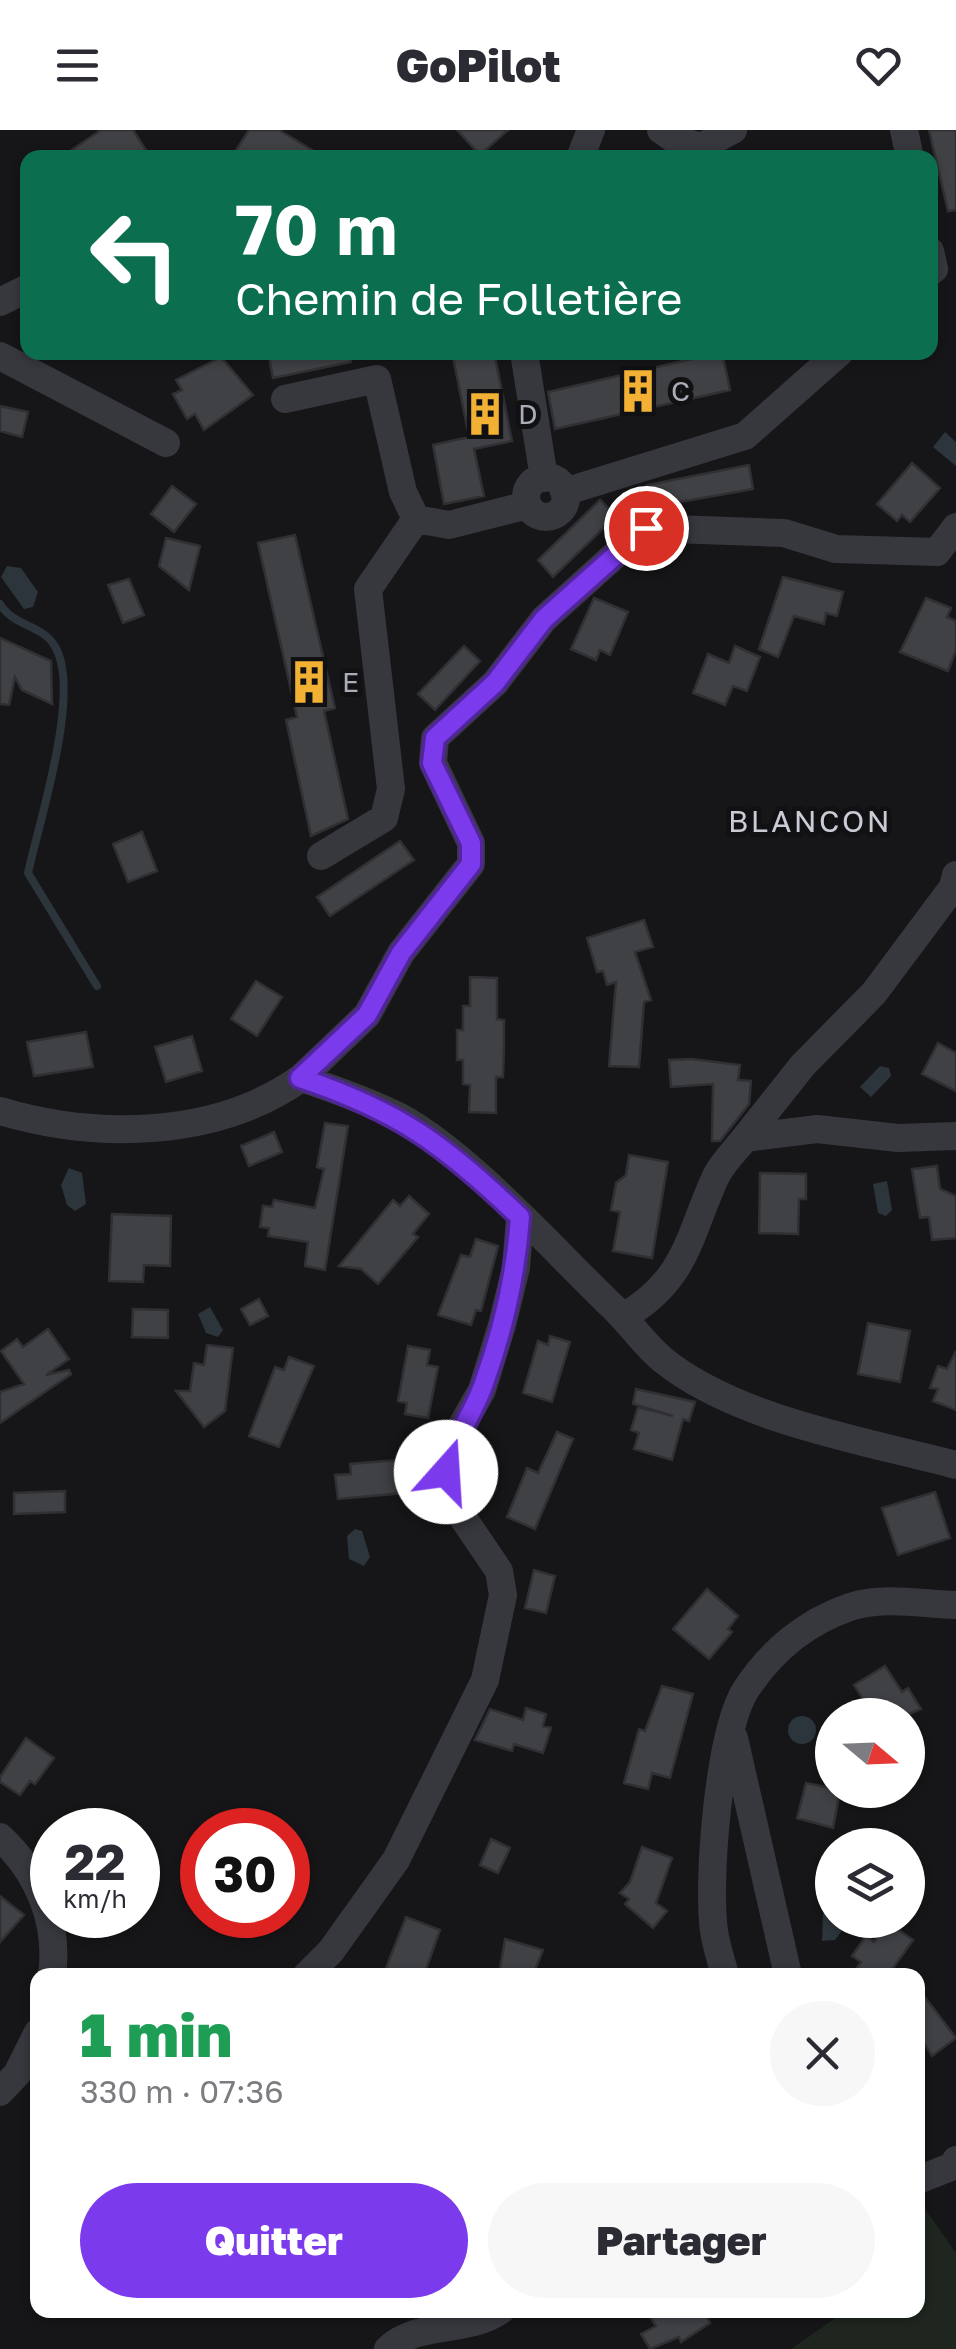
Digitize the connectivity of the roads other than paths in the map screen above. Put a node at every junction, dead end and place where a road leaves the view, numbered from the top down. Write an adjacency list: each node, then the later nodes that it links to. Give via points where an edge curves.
1 (662, 130): 2 (street, via 702,147)
2 (733, 130)
3 (0, 356): 7 (street)
4 (526, 360): 8 (street)
5 (831, 360): 8 (street, via 745,436)
6 (285, 399): 9 (street, via 377,379 403,492)
7 (166, 443)
8 (554, 485): 9 (street, via 528,489 528,505 449,525)
9 (416, 519): 11 (street, via 368,589 391,789 384,818)
10 (956, 528): 13 (street, via 936,552 836,549 784,534 646,528 615,553 435,738 432,763 471,843 471,864 401,953 367,1015)
11 (321, 856)
12 (956, 875): 16 (street, via 954,887 874,993 803,1064)
13 (300, 1078): 14 (street, via 222,1119 170,1127 38,1122); 17 (street, via 403,1119)
14 (0, 1111)
15 (956, 1136): 16 (street, via 818,1129)
16 (746, 1138): 18 (street, via 717,1174 688,1254 652,1300)
17 (520, 1217): 18 (street); 24 (street, via 502,1325 446,1472 457,1509 499,1571 503,1596 485,1680 396,1860)
18 (623, 1317): 19 (street, via 662,1360 755,1409)
19 (956, 1465)
20 (956, 1605): 21 (street, via 854,1606 814,1622 760,1671)
21 (731, 1726): 25 (street, via 712,1862 714,1930); 26 (street)
22 (0, 1838): 23 (street, via 47,1904)
23 (53, 1968)
24 (314, 1968)
25 (723, 1968)
26 (786, 1968)
27 (30, 2047): 28 (street)
28 (0, 2092)
29 (956, 2160): 30 (street)
30 (925, 2177)
31 (479, 2318): 32 (street, via 402,2336)
32 (388, 2349)

